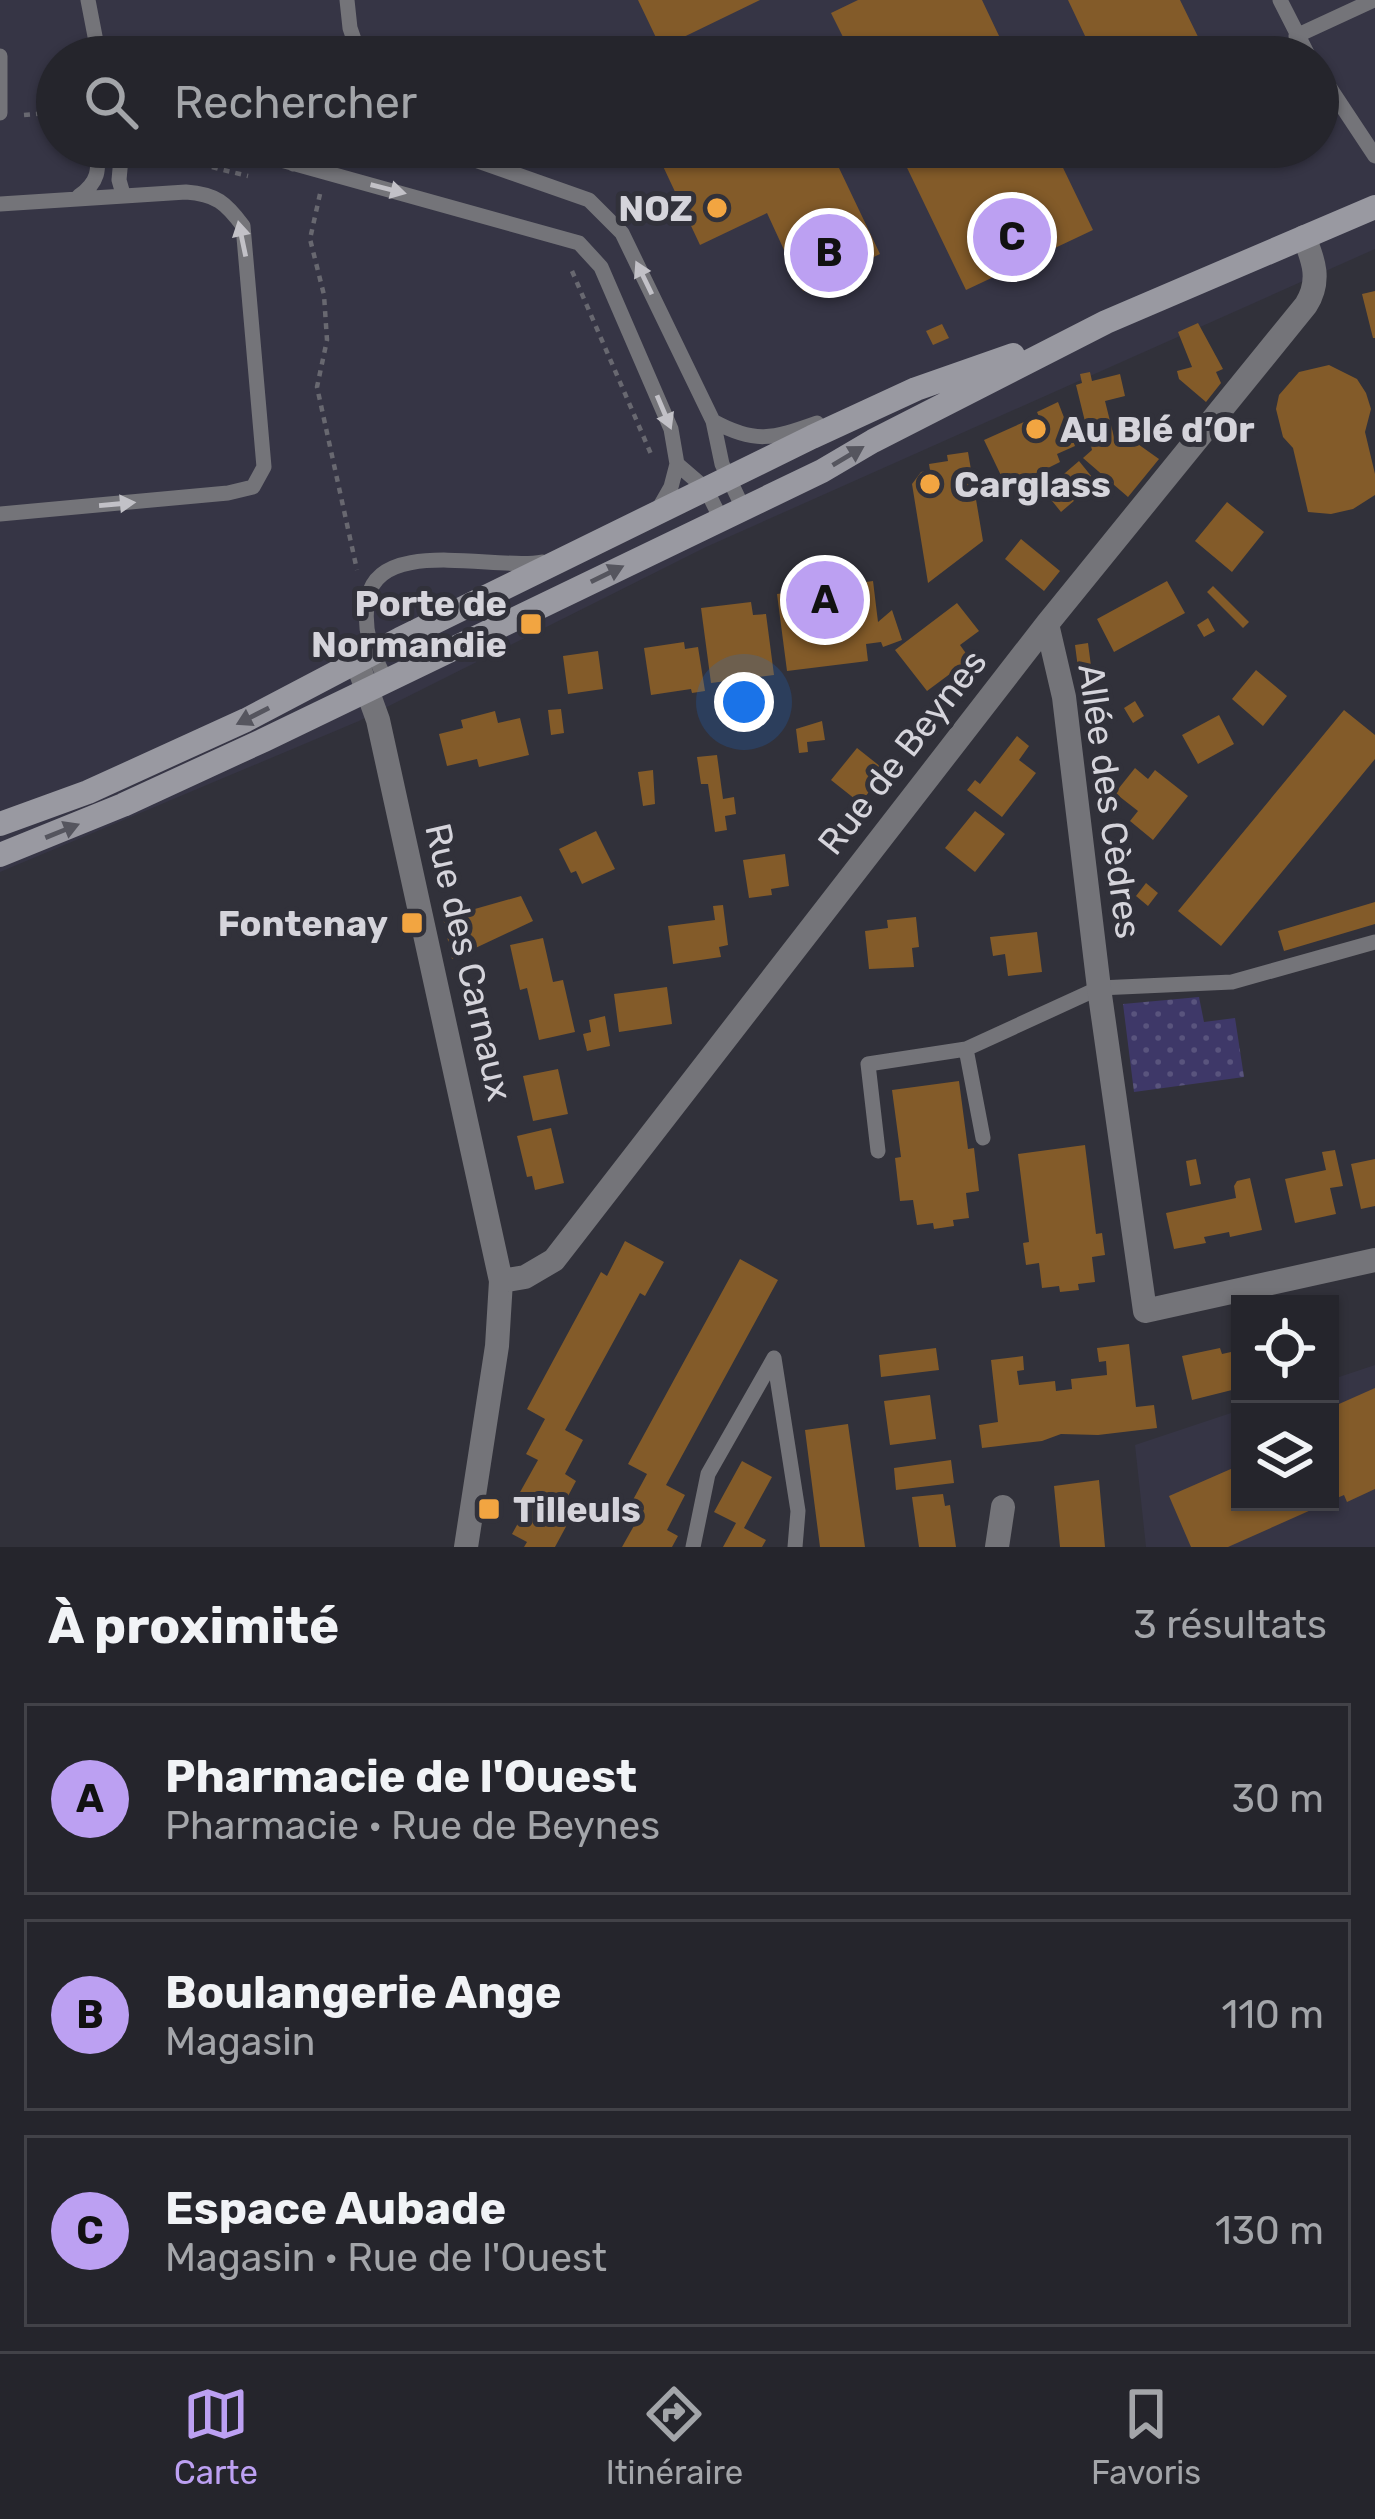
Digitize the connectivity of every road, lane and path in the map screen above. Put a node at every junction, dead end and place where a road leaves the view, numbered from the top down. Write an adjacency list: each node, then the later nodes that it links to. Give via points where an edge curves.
1 (88, 0): 5 (lane)
2 (347, 0): 6 (lane)
3 (1280, 0): 7 (lane)
4 (1374, 0): 7 (lane)
5 (94, 36)
6 (353, 36)
7 (1296, 36)
8 (0, 56): 10 (lane)
9 (1339, 102): 13 (lane)
10 (0, 113)
11 (36, 114): 12 (path)
12 (24, 115)
13 (1375, 156)
14 (99, 168): 22 (lane, via 93,186)
15 (120, 168): 21 (lane)
16 (214, 168): 20 (path)
17 (307, 168): 19 (lane)
18 (498, 168): 29 (lane, one-way to 18, via 622,233 589,200)
19 (325, 173): 30 (lane, one-way to 30, via 580,243 601,267 671,430); 37 (path, via 310,238 327,340 317,388 353,564)
20 (253, 177)
21 (123, 194): 22 (lane); 34 (lane, one-way to 21, via 228,494 253,487 264,467 243,226 226,202 207,194)
22 (76, 198): 23 (lane)
23 (0, 204)
24 (1371, 207): 25 (main road)
25 (1304, 236): 27 (main road); 38 (street, Rue de Beynes, via 1316,268 1306,305)
26 (567, 263): 32 (path, via 652,456 652,475)
27 (1106, 322): 28 (main road); 35 (main road, one-way to 27)
28 (916, 389): 29 (lane, via 768,439); 31 (main road)
29 (712, 421): 31 (lane)
30 (677, 464): 31 (lane); 32 (lane)
31 (717, 483): 33 (main road); 35 (lane); 35 (lane)
32 (671, 487): 33 (lane)
33 (657, 512): 36 (main road)
34 (0, 514)
35 (732, 514): 40 (main road, one-way to 35)
36 (561, 559): 37 (lane, via 525,566 420,559 388,568); 39 (main road)
37 (368, 591): 39 (lane)
38 (1046, 624): 44 (street, Allée des Cèdres, via 1064,697); 49 (street, Rue de Beynes, via 554,1260)
39 (364, 658): 40 (street, Rue des Carnaux); 41 (main road, one-way to 41, via 137,771)
40 (376, 685): 42 (main road, one-way to 40); 49 (street, Rue des Carnaux)
41 (0, 824)
42 (0, 855)
43 (1375, 942): 44 (lane, Allée des Cèdres, via 1232,982)
44 (1099, 988): 45 (lane, Allée des Cèdres); 48 (street, Allée des Cèdres, via 1144,1311)
45 (966, 1049): 46 (lane); 47 (lane, Allée des Cèdres, via 868,1064)
46 (983, 1138)
47 (878, 1151)
48 (1375, 1260)
49 (501, 1281): 51 (street, Rue des Carnaux)
50 (1003, 1507): 54 (street)
51 (466, 1547)
52 (693, 1547): 53 (lane, via 708,1474 774,1358 798,1510)
53 (795, 1547)
54 (997, 1547)

